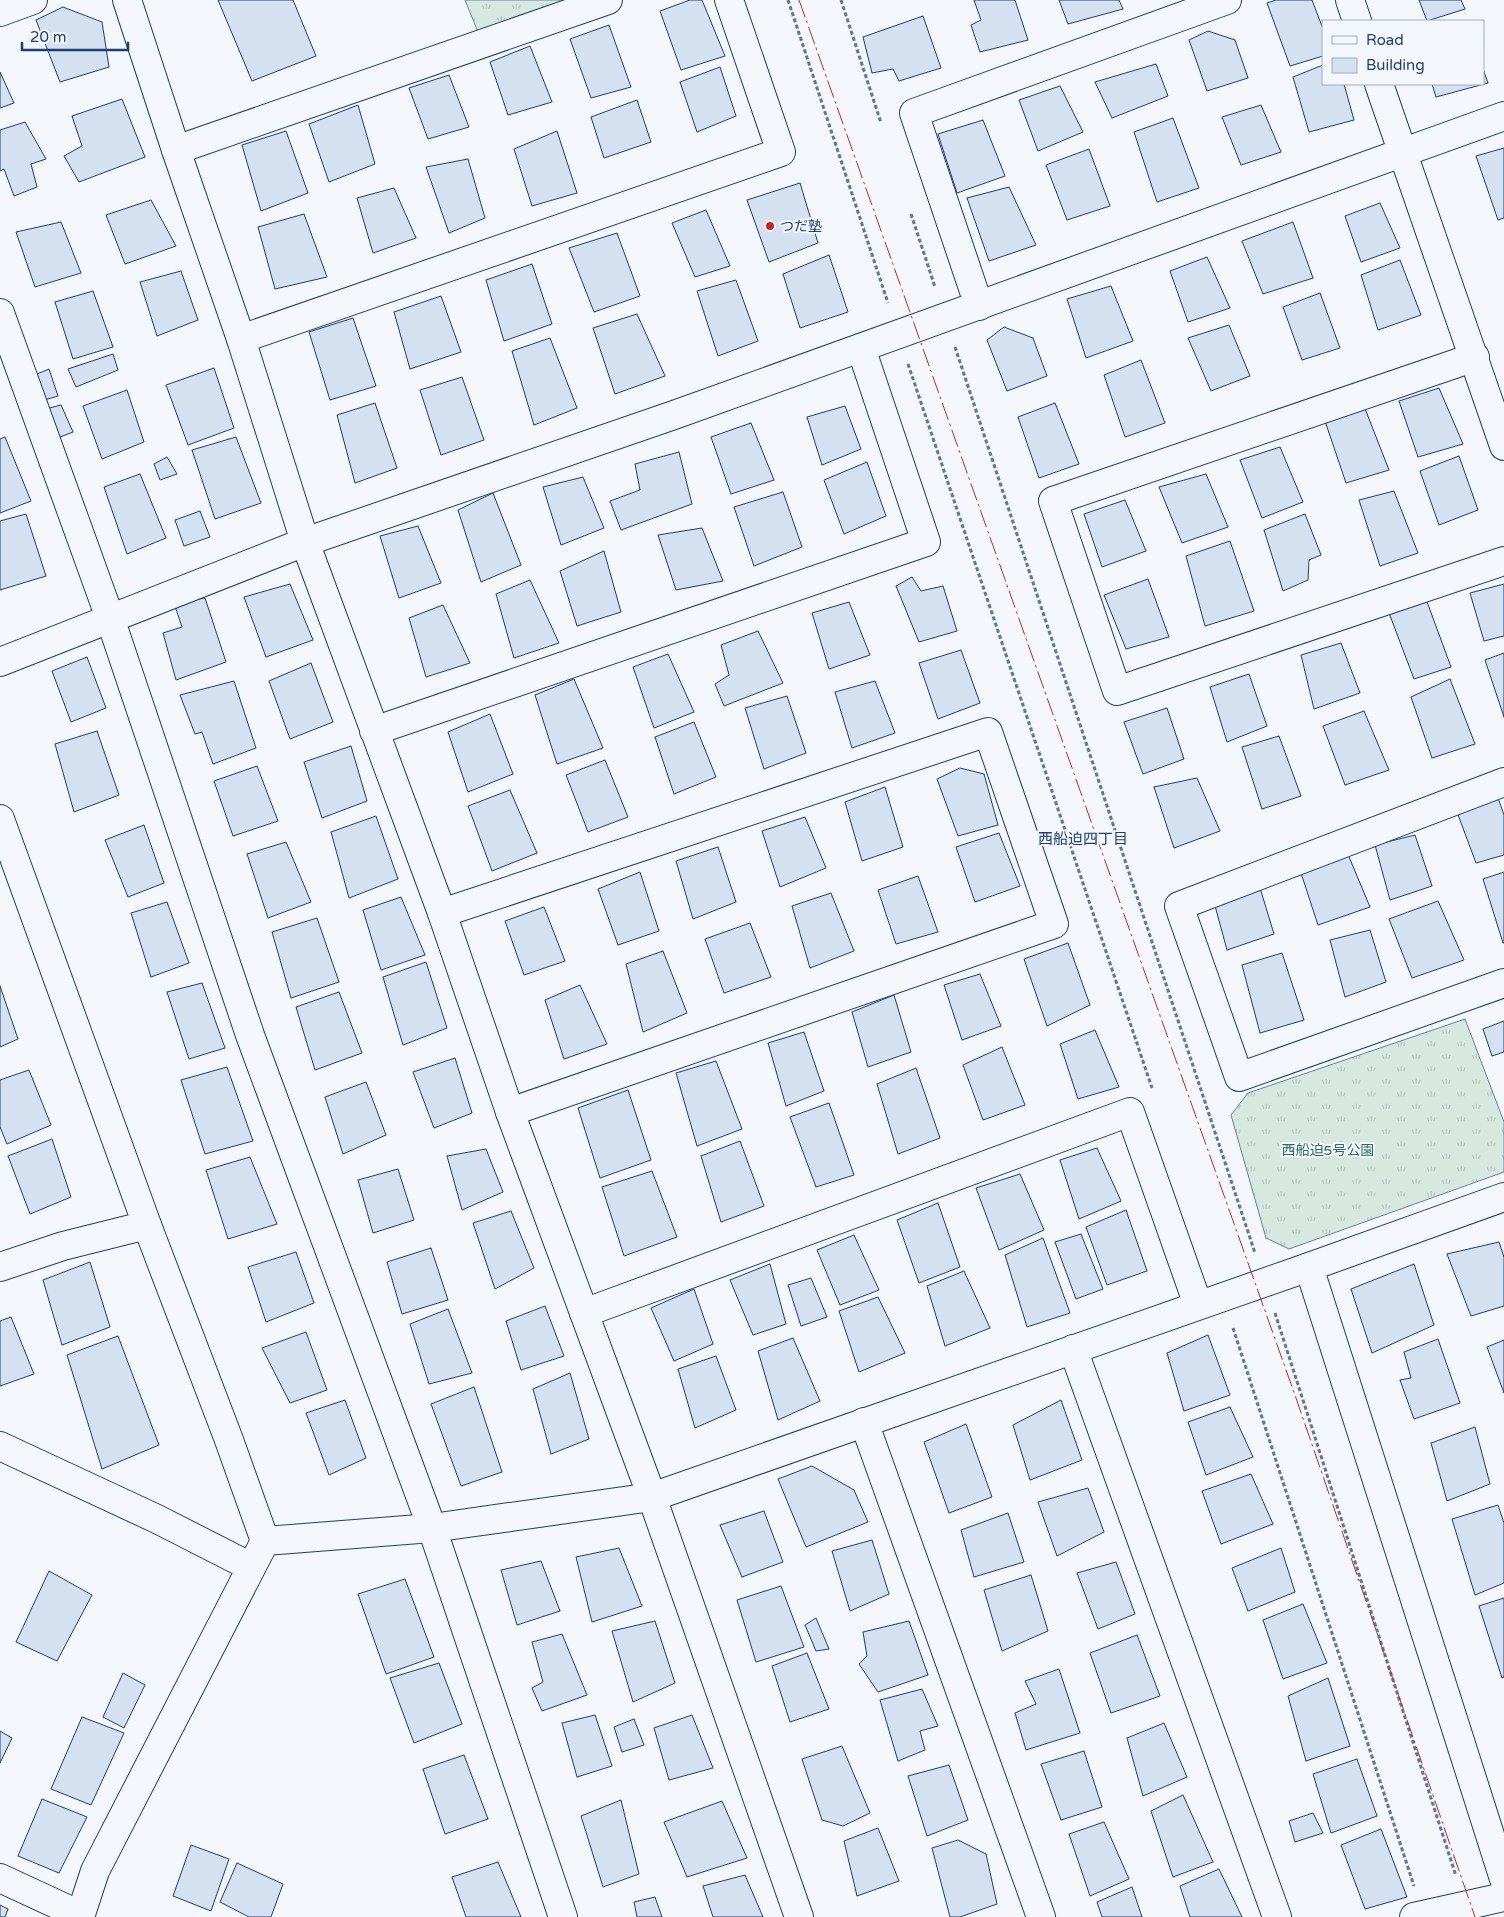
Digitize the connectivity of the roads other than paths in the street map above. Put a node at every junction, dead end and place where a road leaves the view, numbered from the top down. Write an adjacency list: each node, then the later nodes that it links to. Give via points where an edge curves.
1 (33, 0): 7 (street)
2 (127, 0): 11 (street)
3 (608, 0): 11 (street)
4 (729, 0): 15 (street, via 781,152)
5 (1227, 0): 13 (street, via 914,113)
6 (1350, 0): 8 (street)
7 (0, 12)
8 (1357, 20)
9 (1379, 85): 12 (street)
10 (1504, 116): 12 (street)
11 (176, 150): 15 (street)
12 (1403, 152): 13 (street); 17 (street)
13 (979, 306): 16 (street)
14 (0, 313): 21 (street)
15 (241, 340): 19 (street)
16 (861, 348): 19 (street); 23 (street, via 926,542)
17 (1475, 357): 18 (street); 20 (street, via 1052,501 1117,691)
18 (1504, 446)
19 (304, 542): 21 (street); 23 (street)
20 (1504, 561)
21 (110, 618): 22 (street); 39 (street, via 250,1035)
22 (0, 662)
23 (374, 731): 26 (street)
24 (1504, 782): 27 (street, via 1180,906 1239,1077)
25 (0, 819): 30 (street)
26 (442, 913): 28 (street); 28 (street, via 988,732 1054,924)
27 (1504, 983)
28 (510, 1112): 34 (street)
29 (1504, 1197): 32 (street)
30 (147, 1225): 31 (street, via 63,1246); 40 (street)
31 (0, 1267)
32 (1309, 1268): 33 (street); 43 (street)
33 (1210, 1301): 34 (street, via 1130,1112); 35 (street)
34 (584, 1313): 38 (street)
35 (1073, 1349): 36 (street); 50 (street)
36 (864, 1422): 38 (street); 49 (street)
37 (0, 1446): 41 (street, via 157,1519)
38 (652, 1497): 39 (street); 48 (street)
39 (432, 1528): 40 (street); 47 (street)
40 (264, 1541): 41 (street)
41 (250, 1567): 45 (street, via 95,1871)
42 (0, 1878): 45 (street)
43 (1504, 1879)
44 (1504, 1897): 46 (street)
45 (80, 1916)
46 (1418, 1916)
47 (563, 1917)
48 (799, 1917)
49 (1041, 1917)
50 (1277, 1917)

